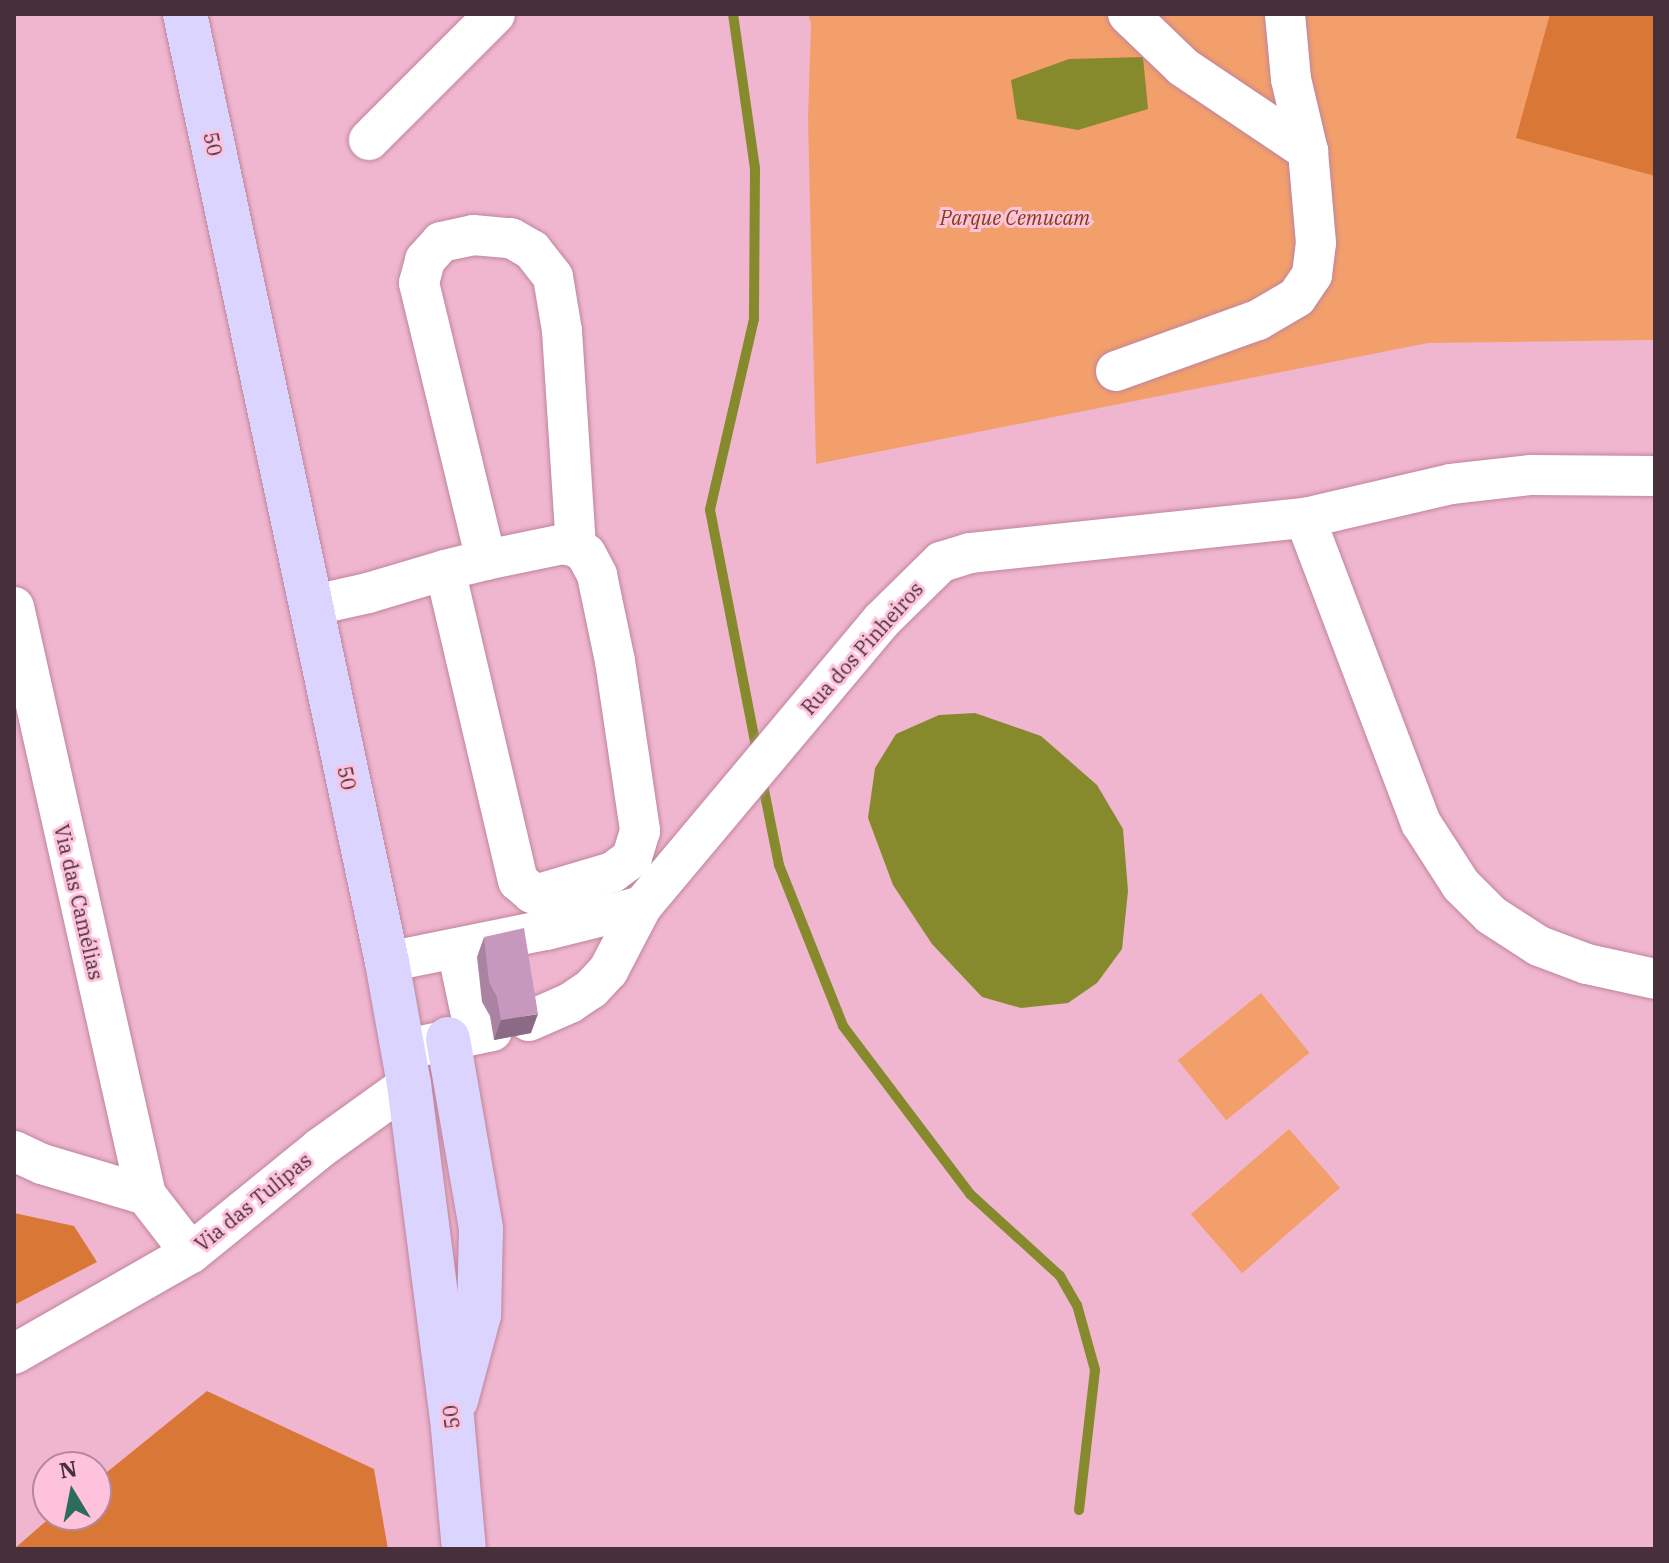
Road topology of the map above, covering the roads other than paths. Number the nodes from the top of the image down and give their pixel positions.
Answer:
1 (185, 14) edge
2 (495, 14) edge
3 (1128, 14) edge
4 (1285, 14) edge
5 (369, 140) dead end
6 (1308, 151) junction
7 (1116, 371) dead end
8 (1655, 476) edge
9 (1305, 518) junction
10 (576, 547) junction
11 (486, 560) junction
12 (445, 570) junction
13 (310, 606) junction
14 (14, 607) edge
15 (642, 906) junction
16 (457, 949) junction
17 (387, 962) junction
18 (1655, 979) edge
19 (486, 1031) junction
20 (406, 1067) junction
21 (14, 1151) edge
22 (146, 1195) junction
23 (191, 1253) junction
24 (14, 1354) edge
25 (452, 1418) junction
26 (464, 1549) edge

1 - 13 main road, 50
2 - 5 street
3 - 6 street
4 - 6 street
6 - 7 street
8 - 9 street, Rua dos Pinheiros
9 - 15 street, Rua dos Pinheiros
9 - 18 street
10 - 11 street
10 - 11 street
10 - 12 street
11 - 12 street
12 - 13 street
13 - 17 main road, 50
14 - 22 street, Via das Camélias
15 - 16 street
15 - 19 street, Rua dos Pinheiros
16 - 17 street
16 - 19 street
17 - 20 main road, 50
19 - 20 street, Rua dos Pinheiros
19 - 25 main road
20 - 23 street, Via das Tulipas
20 - 25 main road, 50
21 - 22 street
22 - 23 street, Via das Tulipas
23 - 24 street
25 - 26 main road, 50

